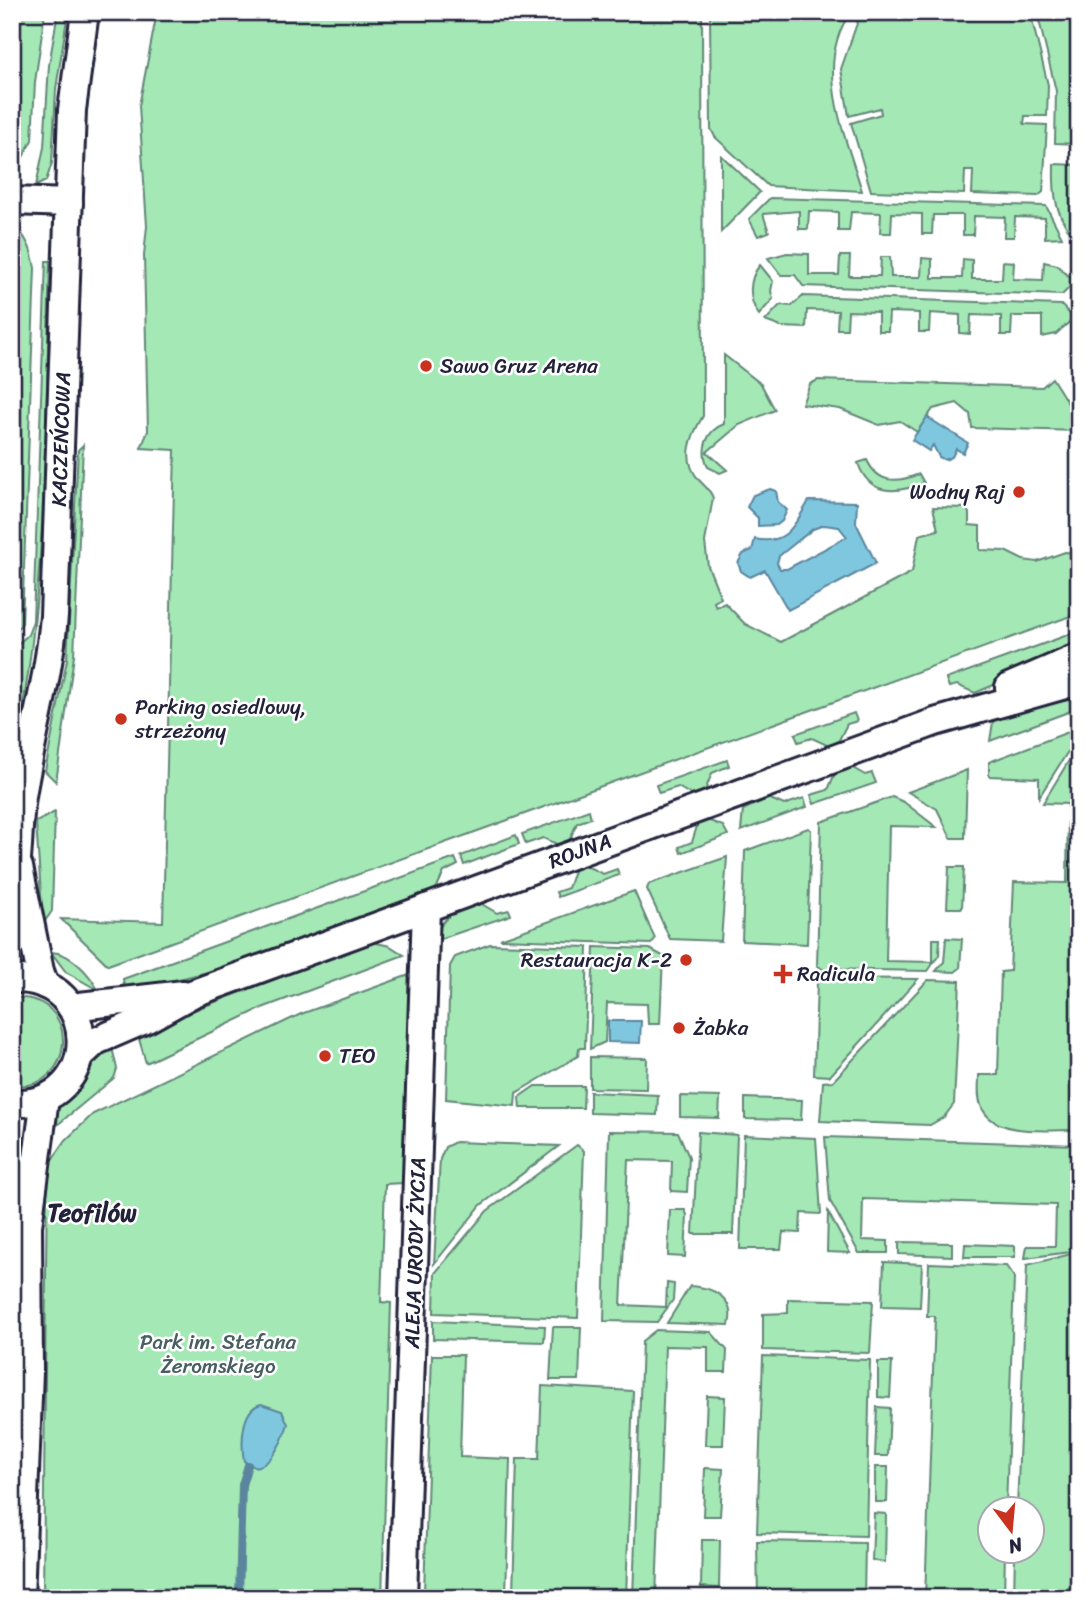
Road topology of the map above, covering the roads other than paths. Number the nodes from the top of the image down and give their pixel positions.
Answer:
1 (85, 12) edge
2 (12, 201) edge
3 (69, 203) junction
4 (1079, 657) edge
5 (1079, 681) edge
6 (967, 711) junction
7 (19, 864) junction
8 (12, 892) edge
9 (426, 908) junction
10 (12, 979) edge
11 (45, 985) junction
12 (194, 993) junction
13 (71, 1007) junction
14 (80, 1056) junction
15 (45, 1098) junction
16 (12, 1104) edge
17 (12, 1161) edge
18 (28, 1226) junction
19 (20, 1598) edge
20 (403, 1598) edge

1 - 3 street, KACZEŃCOWA
2 - 3 street
3 - 7 street, KACZEŃCOWA
4 - 6 street, ROJNA
5 - 6 street, ROJNA
6 - 9 street, ROJNA
7 - 8 street, KACZEŃCOWA
7 - 11 street, KACZEŃCOWA
9 - 12 street, ROJNA
9 - 20 street, ALEJA URODY ŻYCIA
10 - 11 street
11 - 13 street
12 - 13 street, ROJNA
12 - 14 street, ROJNA
13 - 14 street
14 - 15 street
15 - 16 street
15 - 18 street
17 - 18 street
18 - 19 street

